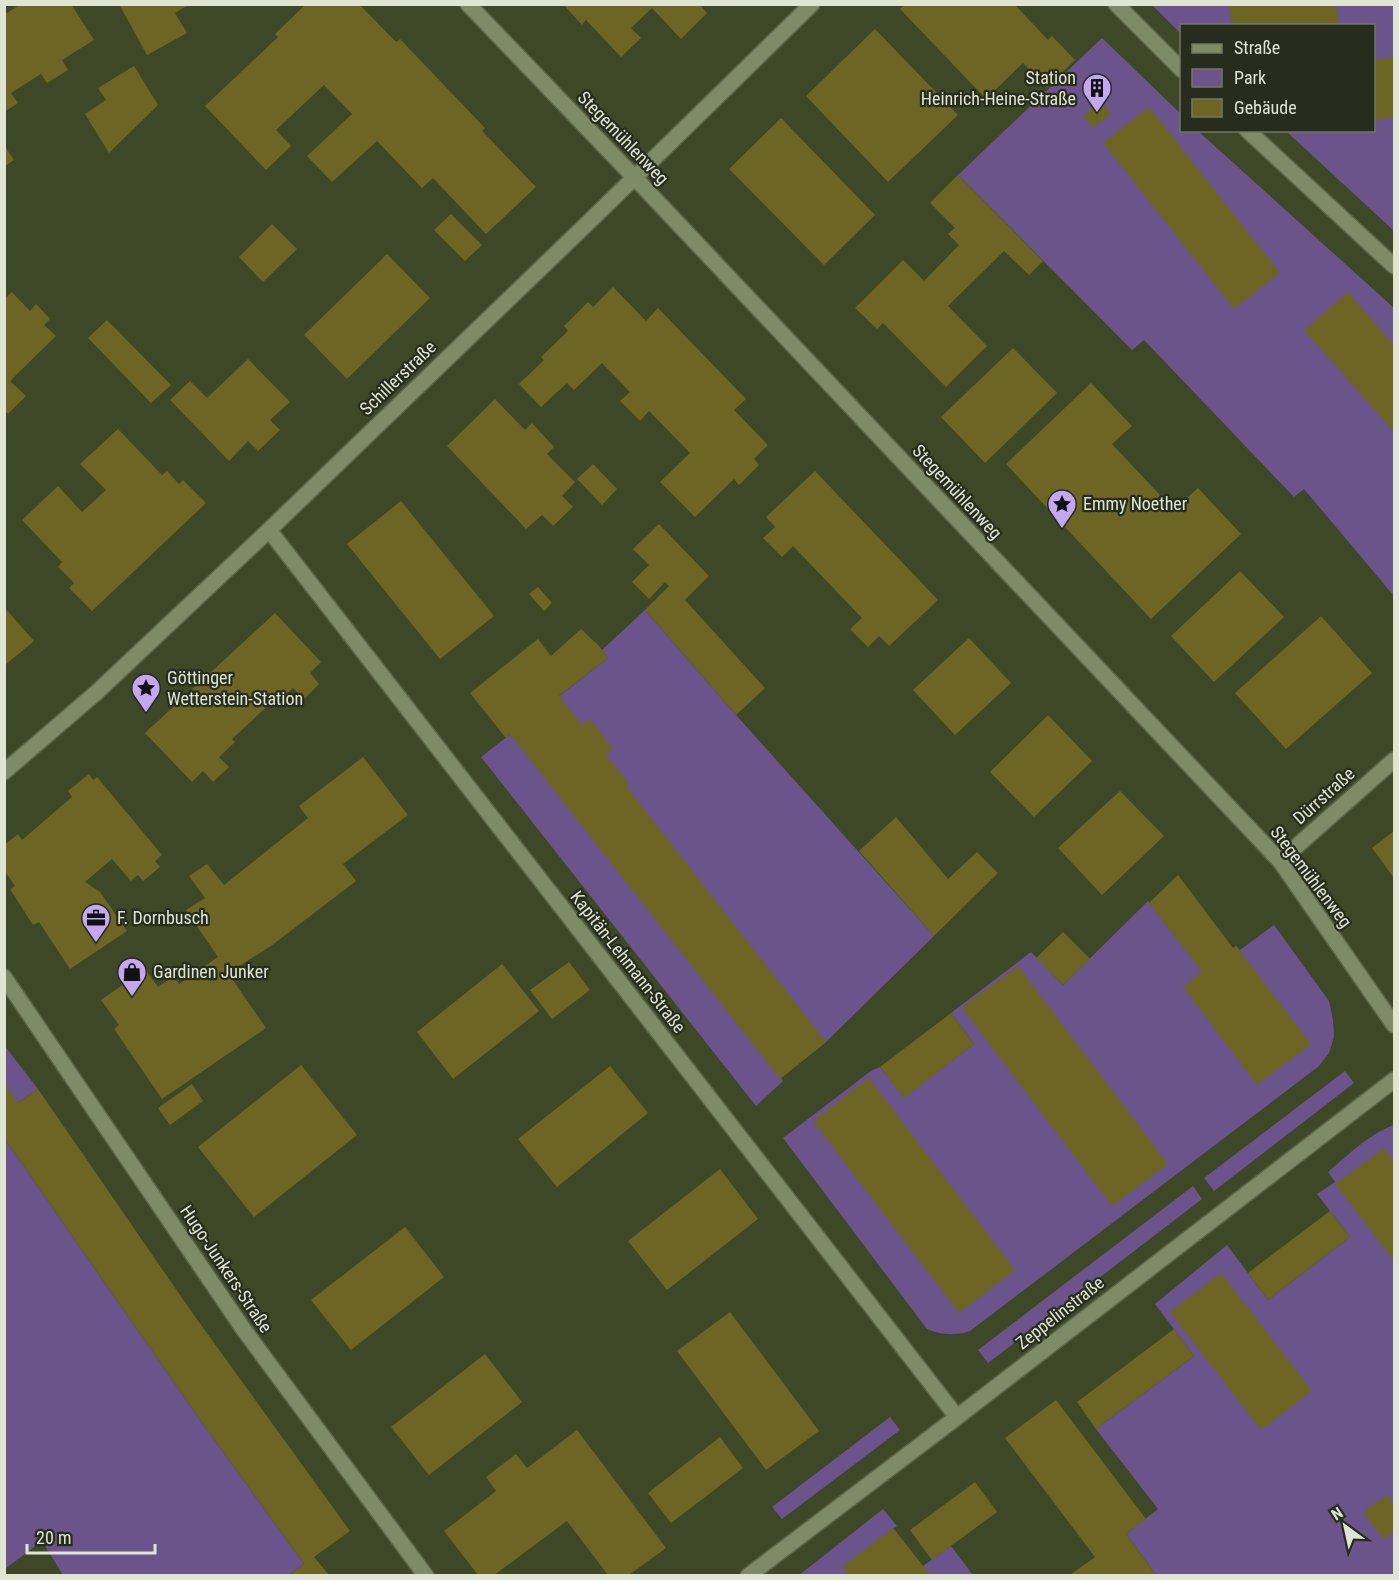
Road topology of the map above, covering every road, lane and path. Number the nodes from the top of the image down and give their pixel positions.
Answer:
1 (468, 4) edge
2 (812, 4) edge
3 (1116, 4) edge
4 (1180, 68) edge
5 (1249, 132) edge
6 (635, 178) junction
7 (1395, 266) edge
8 (269, 530) junction
9 (1395, 760) edge
10 (4, 772) edge
11 (1280, 861) junction
12 (4, 977) edge
13 (1395, 1025) edge
14 (1395, 1080) edge
15 (957, 1417) junction
16 (426, 1575) edge
17 (748, 1575) edge

1 - 6 street, Stegemühlenweg
2 - 6 street, Schillerstraße
3 - 4 street
5 - 7 street
6 - 8 street, Schillerstraße
6 - 11 street, Stegemühlenweg
8 - 10 street, Schillerstraße
8 - 15 street, Kapitän-Lehmann-Straße
9 - 11 street, Dürrstraße
11 - 13 street, Stegemühlenweg
12 - 16 street, Hugo-Junkers-Straße
14 - 15 street, Zeppelinstraße
15 - 17 street, Zeppelinstraße

